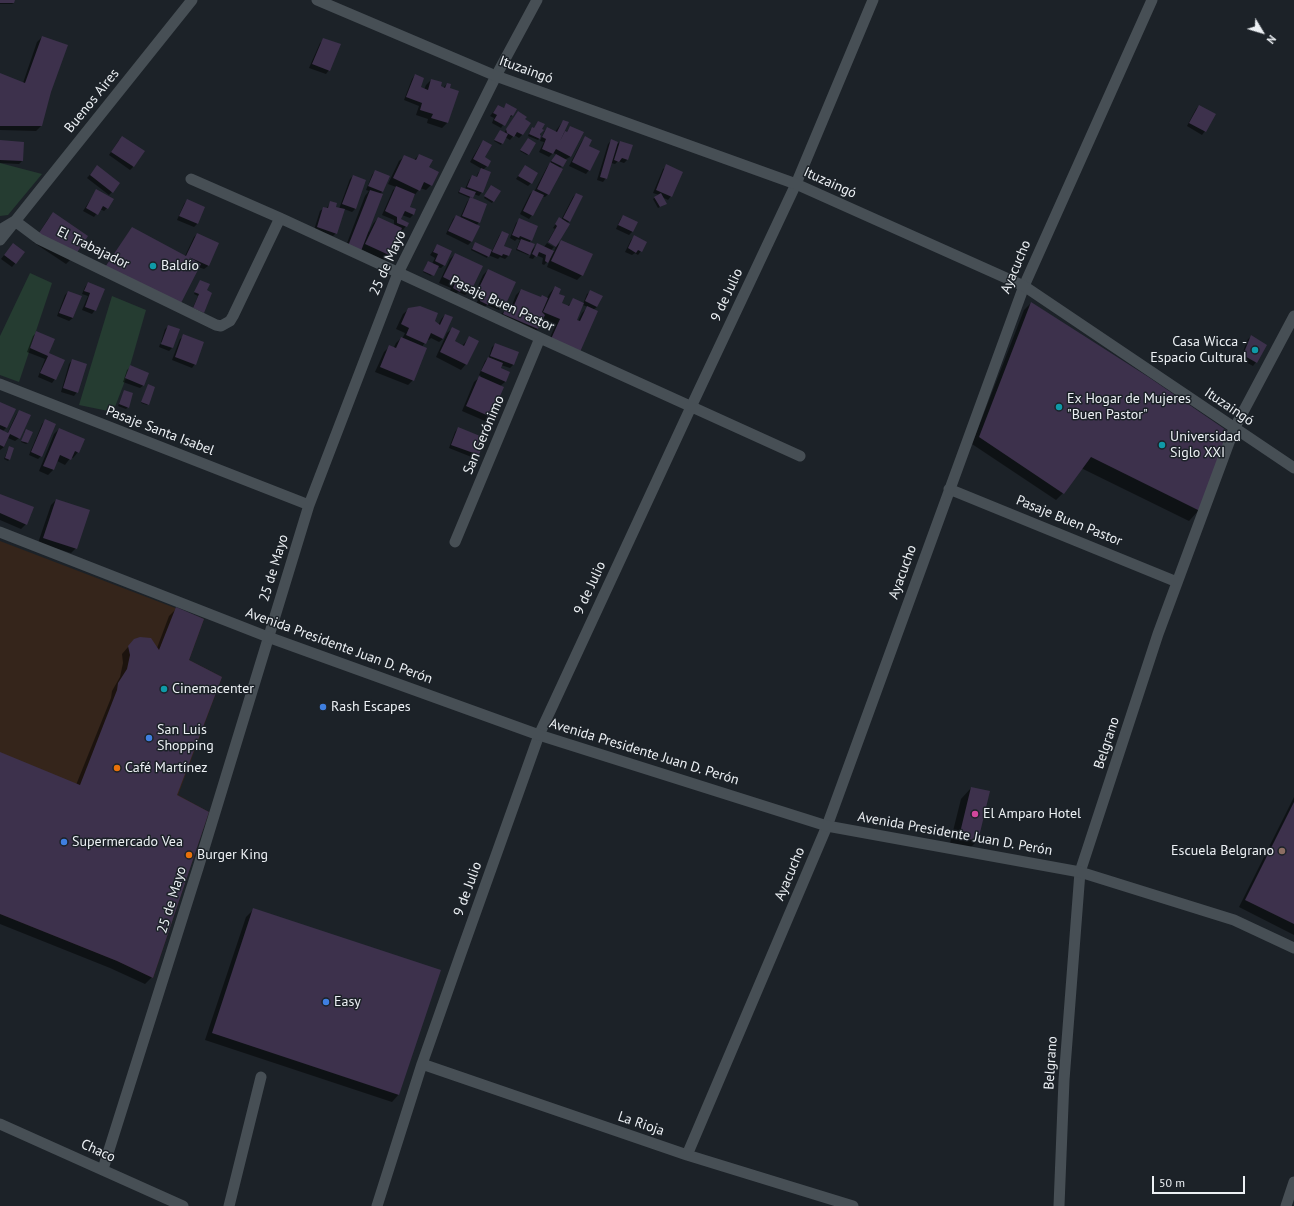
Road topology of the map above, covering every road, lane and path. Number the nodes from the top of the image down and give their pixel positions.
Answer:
1 (192, 0) edge
2 (317, 0) edge
3 (537, 0) edge
4 (873, 0) edge
5 (1152, 0) edge
6 (496, 76) junction
7 (191, 179) dead end
8 (796, 184) junction
9 (280, 218) junction
10 (15, 221) junction
11 (0, 230) edge
12 (0, 240) edge
13 (398, 273) junction
14 (1024, 286) junction
15 (1294, 316) edge
16 (540, 338) junction
17 (0, 384) edge
18 (691, 407) junction
19 (1234, 429) junction
20 (800, 456) dead end
21 (1294, 468) edge
22 (949, 489) junction
23 (309, 505) junction
24 (0, 532) edge
25 (455, 542) dead end
26 (1177, 582) junction
27 (268, 637) junction
28 (539, 735) junction
29 (826, 826) junction
30 (1080, 872) junction
31 (1294, 948) edge
32 (422, 1064) junction
33 (262, 1076) dead end
34 (0, 1124) edge
35 (687, 1155) junction
36 (103, 1169) junction
37 (1294, 1182) edge
38 (183, 1206) edge
39 (229, 1206) edge
40 (377, 1206) edge
41 (853, 1206) edge
42 (1059, 1206) edge
43 (1286, 1206) edge

1 - 10 street, Buenos Aires
2 - 6 street, Ituzaingó
3 - 6 street, 25 de Mayo
4 - 8 street, 9 de Julio
5 - 14 street, Ayacucho
6 - 8 street, Ituzaingó
6 - 13 street, 25 de Mayo
7 - 9 street, Pasaje Buen Pastor
8 - 14 street, Ituzaingó
8 - 18 street, 9 de Julio
9 - 10 street, El Trabajador
9 - 13 street, Pasaje Buen Pastor
10 - 11 street, Buenos Aires
10 - 12 street, Buenos Aires
13 - 16 street, Pasaje Buen Pastor
13 - 23 street, 25 de Mayo
14 - 19 street, Ituzaingó
14 - 22 street, Ayacucho
15 - 19 street, Belgrano
16 - 18 street, Pasaje Buen Pastor
16 - 25 street, San Gerónimo
17 - 23 street, Pasaje Santa Isabel
18 - 20 street, Pasaje Buen Pastor
18 - 28 street, 9 de Julio
19 - 21 street, Ituzaingó
19 - 26 street, Belgrano
22 - 26 street, Pasaje Buen Pastor
22 - 29 street, Ayacucho
23 - 27 street, 25 de Mayo
24 - 27 street, Avenida Presidente Juan D. Perón
26 - 30 street, Belgrano
27 - 28 street, Avenida Presidente Juan D. Perón
27 - 36 street, 25 de Mayo
28 - 29 street, Avenida Presidente Juan D. Perón
28 - 32 street, 9 de Julio
29 - 30 street, Avenida Presidente Juan D. Perón
29 - 35 street, Ayacucho
30 - 31 street, Avenida Presidente Juan D. Perón
30 - 42 street, Belgrano
32 - 35 street, La Rioja
32 - 40 street, 9 de Julio
33 - 39 street
34 - 36 street, Chaco
35 - 41 street, La Rioja
36 - 38 street, Chaco
37 - 43 street

